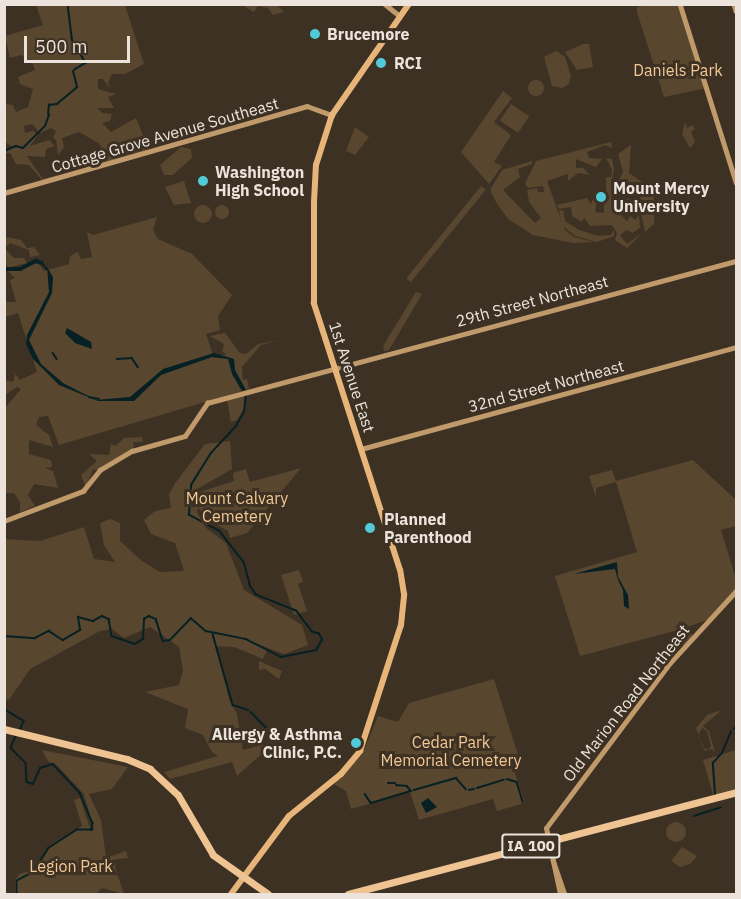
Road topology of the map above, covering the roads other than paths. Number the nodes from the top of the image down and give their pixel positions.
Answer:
1 (385, 4) edge
2 (409, 4) edge
3 (681, 4) edge
4 (734, 4) edge
5 (391, 9) junction
6 (736, 11) edge
7 (400, 16) junction
8 (394, 25) junction
9 (332, 115) junction
10 (736, 182) edge
11 (4, 193) edge
12 (736, 261) edge
13 (736, 347) edge
14 (334, 367) junction
15 (361, 449) junction
16 (4, 521) edge
17 (736, 591) edge
18 (4, 731) edge
19 (736, 793) edge
20 (547, 843) junction
21 (240, 880) junction
22 (229, 894) edge
23 (258, 894) edge
24 (268, 894) edge
25 (348, 894) edge
26 (367, 894) edge
27 (560, 894) edge
28 (565, 894) edge

1 - 5 main road
2 - 7 main road, 1st Avenue East
3 - 10 main road
4 - 6 main road
5 - 7 main road
5 - 8 main road
7 - 8 main road, 1st Avenue East
8 - 9 main road, 1st Avenue East
9 - 11 main road, Cottage Grove Avenue Southeast
9 - 14 main road, 1st Avenue East
12 - 14 main road, 29th Street Northeast
13 - 15 main road, 32nd Street Northeast
14 - 15 main road, 1st Avenue East
14 - 16 main road, 29th Street Northeast
15 - 21 main road, 1st Avenue East
17 - 20 main road, Old Marion Road Northeast
18 - 21 highway
19 - 20 highway, IA 100
20 - 25 highway, IA 100
20 - 26 highway, IA 100
20 - 27 main road
20 - 28 main road
21 - 22 main road, 1st Avenue East
21 - 23 highway
21 - 24 highway

